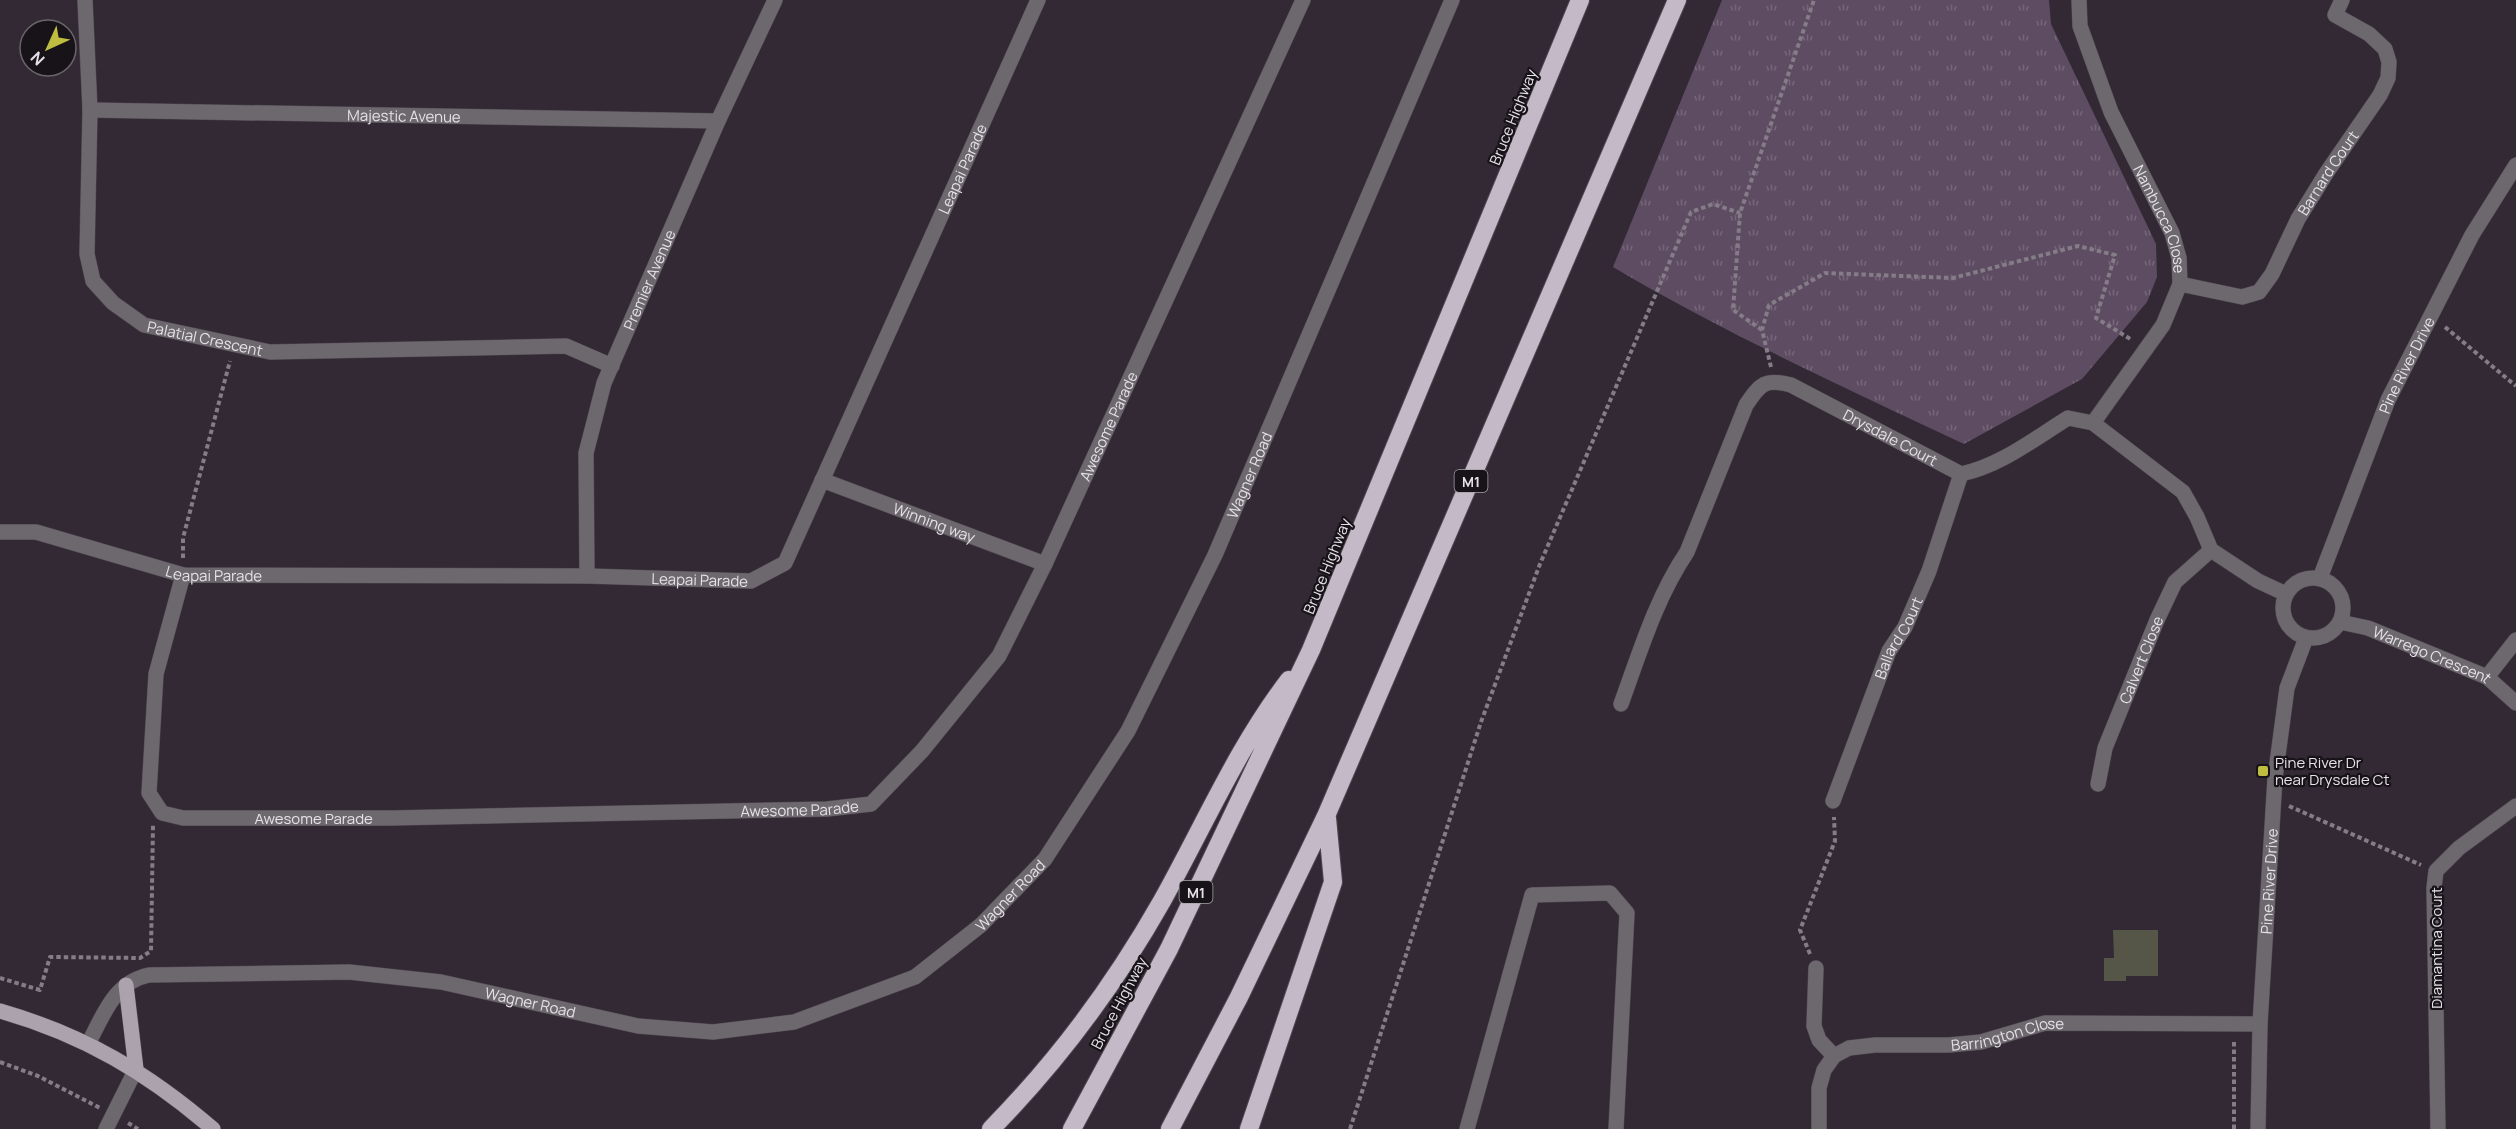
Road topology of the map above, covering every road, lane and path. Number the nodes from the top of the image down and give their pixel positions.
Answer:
1 (85, 0) edge
2 (776, 0) edge
3 (1038, 0) edge
4 (1303, 0) edge
5 (1452, 0) edge
6 (1580, 0) edge
7 (1677, 0) edge
8 (1814, 0) edge
9 (2079, 0) edge
10 (2342, 0) edge
11 (90, 110) junction
12 (718, 121) junction
13 (2516, 165) edge
14 (1740, 213) junction
15 (2180, 284) junction
16 (2430, 314) junction
17 (1762, 330) junction
18 (2146, 349) junction
19 (241, 360) dead end
20 (612, 366) junction
21 (1774, 380) junction
22 (2516, 386) edge
23 (2093, 423) junction
24 (1961, 474) junction
25 (822, 480) junction
26 (0, 532) edge
27 (2211, 550) junction
28 (1045, 564) junction
29 (183, 575) junction
30 (587, 576) junction
31 (2320, 578) junction
32 (2286, 594) junction
33 (2340, 622) junction
34 (2306, 638) junction
35 (2516, 640) edge
36 (1311, 650) junction
37 (2487, 677) junction
38 (2516, 703) edge
39 (1621, 704) dead end
40 (2098, 784) dead end
41 (2274, 799) junction
42 (1833, 801) joint
43 (2516, 806) edge
44 (1326, 816) junction
45 (153, 818) dead end
46 (2436, 871) junction
47 (1816, 969) joint
48 (0, 978) edge
49 (126, 985) junction
50 (0, 1011) edge
51 (2234, 1024) junction
52 (2259, 1024) junction
53 (88, 1044) junction
54 (1834, 1056) junction
55 (0, 1062) edge
56 (136, 1069) junction
57 (113, 1114) junction
58 (106, 1129) edge
59 (138, 1129) edge
60 (213, 1129) edge
61 (991, 1129) edge
62 (1072, 1129) edge
63 (1170, 1129) edge
64 (1249, 1129) edge
65 (1350, 1129) edge
66 (1467, 1129) edge
67 (1616, 1129) edge
68 (1819, 1129) edge
69 (2234, 1129) edge
70 (2258, 1129) edge
71 (2438, 1129) edge

1 - 11 street, Palatial Crescent
2 - 12 street, Premier Avenue
3 - 25 street, Leapai Parade
4 - 28 street, Awesome Parade
5 - 49 street, Wagner Road
6 - 36 highway, Bruce Highway / M1
7 - 44 highway, M1
8 - 14 path
9 - 15 street, Nambucca Close
10 - 15 street, Barnard Court
11 - 12 street, Majestic Avenue
11 - 20 street, Palatial Crescent
12 - 20 street, Premier Avenue
13 - 16 street, Pine River Drive
14 - 17 path
14 - 65 path
15 - 18 street, Nambucca Close
16 - 22 path
16 - 31 street, Pine River Drive
17 - 18 path
17 - 21 path
18 - 23 street, Nambucca Close
19 - 29 path
20 - 30 street, Premier Avenue
21 - 24 street, Drysdale Court
21 - 39 street
23 - 24 street
23 - 27 street
24 - 42 street, Ballard Court
25 - 28 street, Winning way
25 - 30 street, Leapai Parade
26 - 29 street, Leapai Parade
27 - 32 street
27 - 40 street, Calvert Close
28 - 29 street, Awesome Parade
29 - 30 street, Leapai Parade
31 - 32 street
31 - 33 street
32 - 34 street
33 - 34 street
33 - 37 street, Warrego Crescent
34 - 41 street, Pine River Drive
35 - 37 street
36 - 61 highway
36 - 62 highway, Bruce Highway / M1
37 - 38 street, Warrego Crescent
41 - 46 path
41 - 52 street, Pine River Drive
42 - 47 path
43 - 46 street, Diamantina Court
44 - 63 highway, M1
44 - 64 highway
45 - 48 path
46 - 71 street, Diamantina Court
47 - 54 street
49 - 53 street
49 - 56 main road
50 - 53 main road
51 - 52 street, Barrington Close
51 - 54 street, Barrington Close
51 - 69 path
52 - 70 street, Pine River Drive
53 - 56 main road
54 - 68 street
55 - 57 path
56 - 57 street
56 - 60 main road
57 - 58 street
57 - 59 path
66 - 67 street

